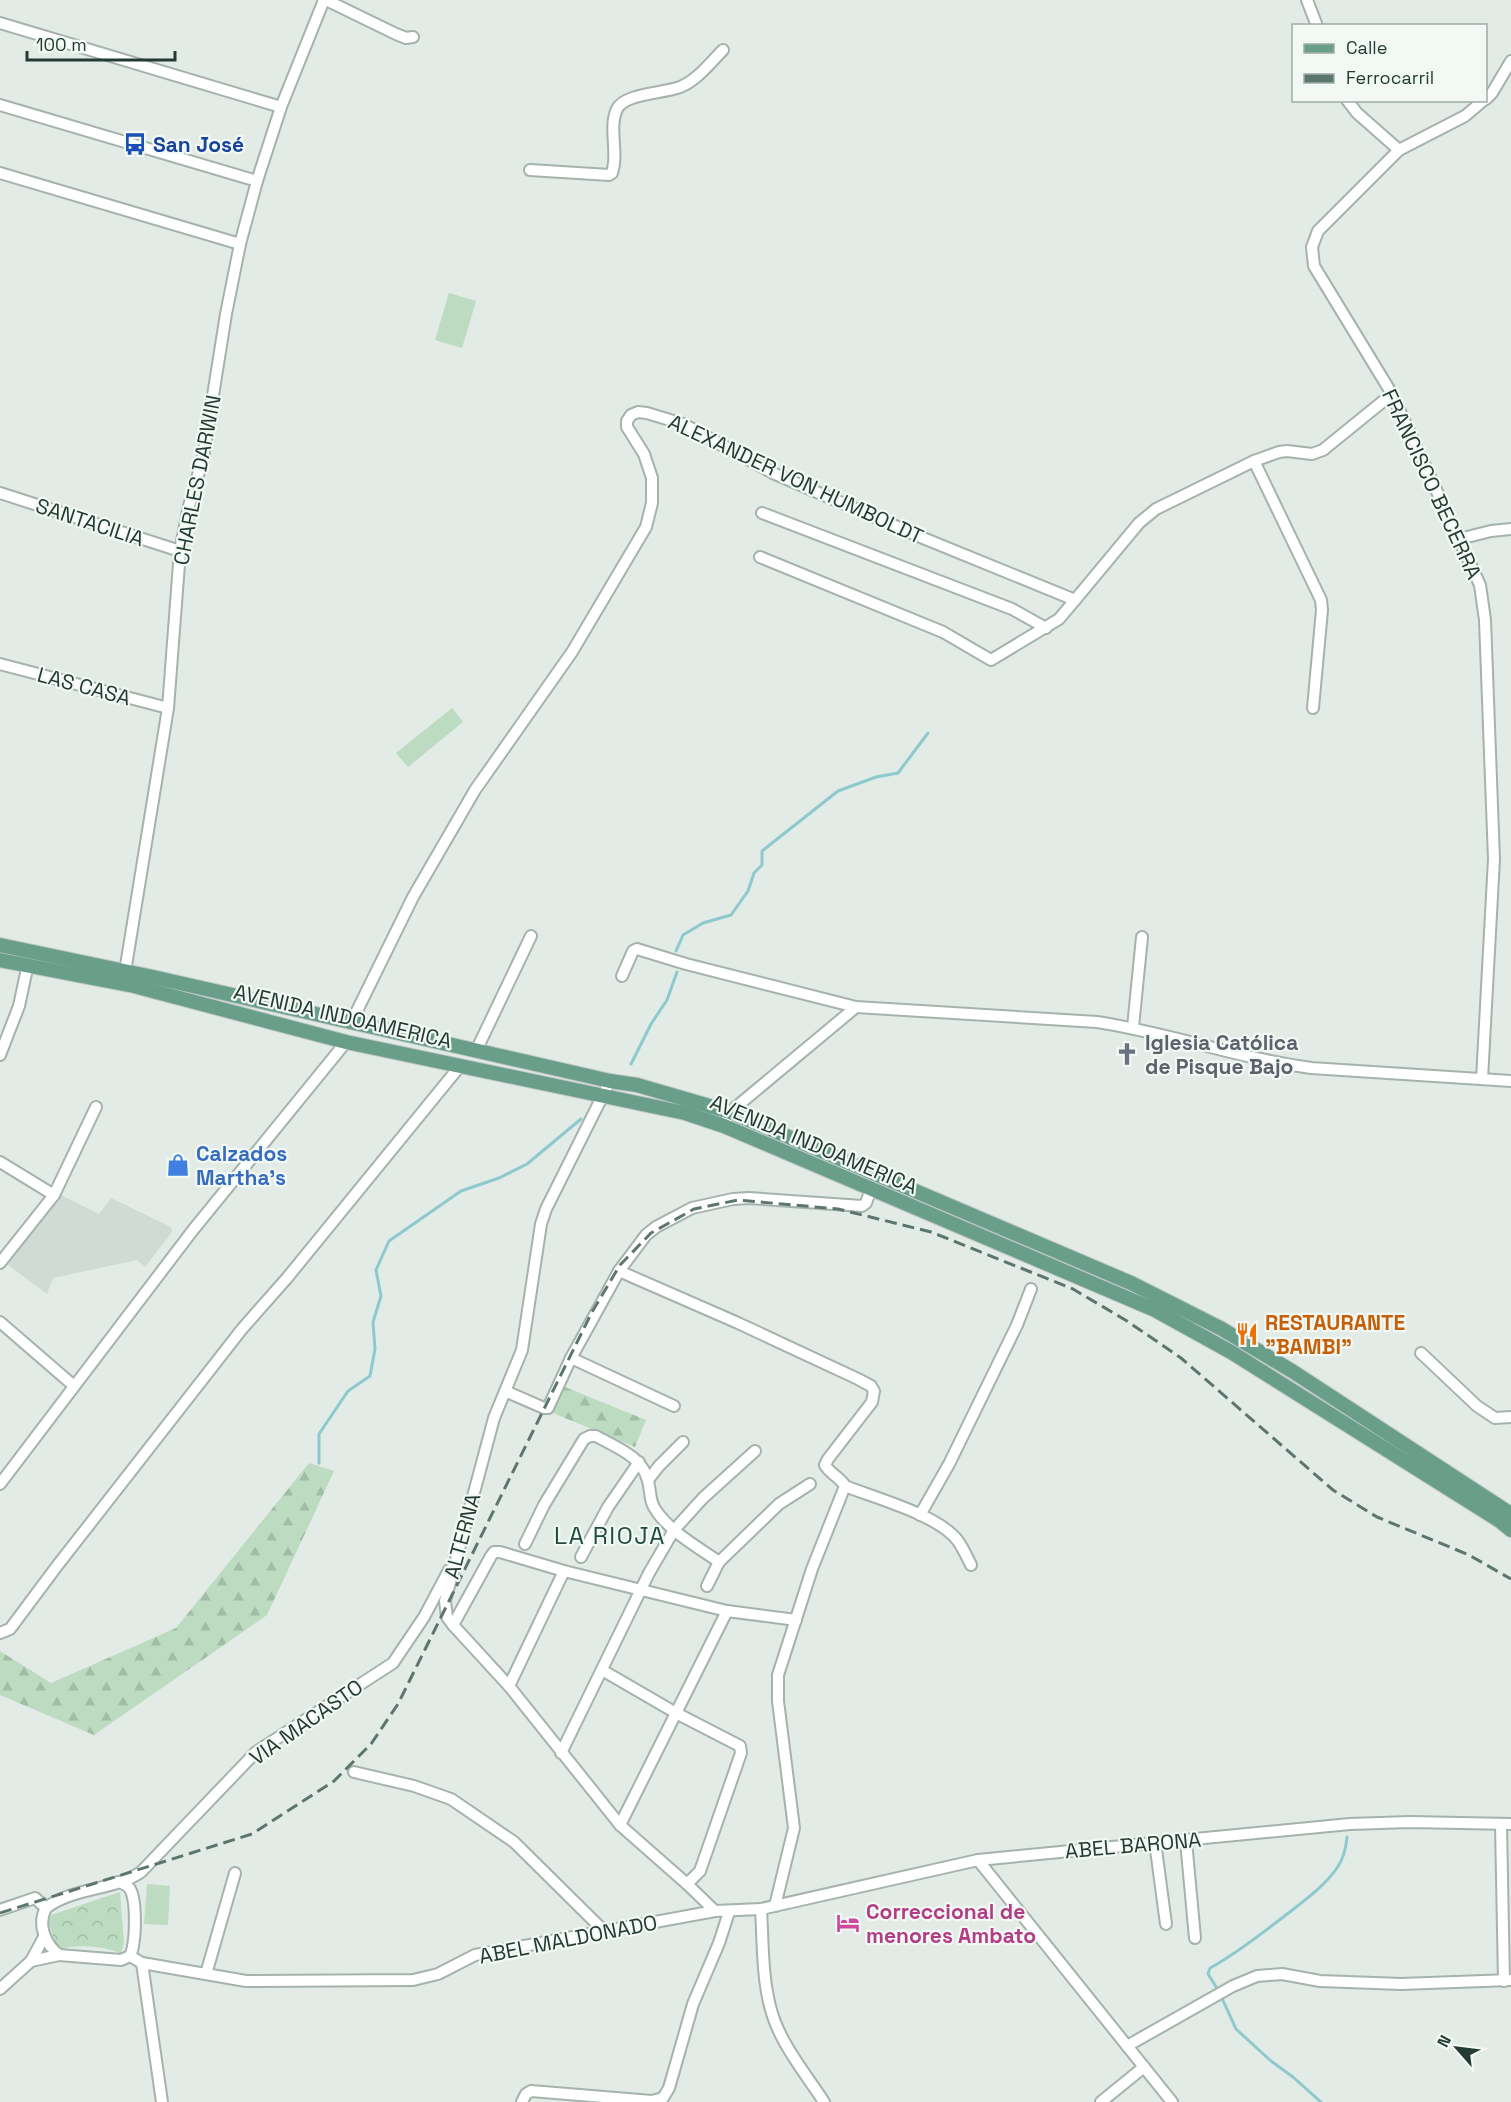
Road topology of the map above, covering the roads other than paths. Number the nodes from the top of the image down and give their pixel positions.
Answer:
1 (325, 0) edge
2 (1307, 0) edge
3 (0, 23) edge
4 (1316, 24) edge
5 (413, 37) dead end
6 (723, 50) dead end
7 (1511, 61) edge
8 (1487, 98) edge
9 (1349, 102) edge
10 (1482, 102) edge
11 (0, 105) edge
12 (281, 106) junction
13 (1398, 150) junction
14 (530, 170) dead end
15 (0, 173) edge
16 (257, 181) junction
17 (240, 244) junction
18 (1392, 394) junction
19 (1254, 461) junction
20 (0, 493) edge
21 (762, 513) dead end
22 (1511, 529) edge
23 (1459, 538) junction
24 (180, 551) junction
25 (760, 557) dead end
26 (1075, 600) junction
27 (1047, 628) junction
28 (0, 664) edge
29 (168, 708) junction
30 (1313, 708) dead end
31 (531, 936) dead end
32 (1142, 937) dead end
33 (0, 945) edge
34 (0, 960) edge
35 (28, 964) junction
36 (622, 976) dead end
37 (129, 979) junction
38 (856, 1007) junction
39 (351, 1023) junction
40 (1133, 1027) junction
41 (346, 1042) junction
42 (476, 1051) junction
43 (0, 1055) edge
44 (460, 1066) junction
45 (1482, 1079) junction
46 (609, 1081) junction
47 (1511, 1081) edge
48 (603, 1096) junction
49 (96, 1107) dead end
50 (730, 1112) junction
51 (724, 1126) junction
52 (807, 1143) junction
53 (799, 1157) junction
54 (0, 1162) edge
55 (871, 1190) junction
56 (54, 1195) junction
57 (0, 1263) edge
58 (619, 1271) junction
59 (1031, 1289) dead end
60 (0, 1322) edge
61 (1421, 1353) dead end
62 (572, 1358) junction
63 (74, 1386) junction
64 (505, 1391) junction
65 (674, 1406) dead end
66 (1511, 1417) edge
67 (683, 1442) dead end
68 (755, 1451) dead end
69 (639, 1462) junction
70 (648, 1480) junction
71 (0, 1484) edge
72 (810, 1484) dead end
73 (845, 1486) junction
74 (1511, 1514) edge
75 (920, 1515) junction
76 (674, 1530) junction
77 (1511, 1530) edge
78 (525, 1544) dead end
79 (458, 1554) junction
80 (581, 1557) dead end
81 (719, 1562) junction
82 (971, 1565) dead end
83 (564, 1571) junction
84 (707, 1586) dead end
85 (641, 1590) junction
86 (727, 1611) junction
87 (796, 1620) junction
88 (453, 1624) junction
89 (0, 1633) edge
90 (602, 1670) junction
91 (509, 1686) junction
92 (676, 1713) junction
93 (561, 1753) junction
94 (354, 1772) dead end
95 (1506, 1824) edge
96 (620, 1826) junction
97 (1186, 1841) junction
98 (1155, 1842) junction
99 (978, 1860) junction
100 (235, 1873) dead end
101 (133, 1877) junction
102 (118, 1882) junction
103 (687, 1884) junction
104 (133, 1898) junction
105 (776, 1906) junction
106 (46, 1908) junction
107 (761, 1909) junction
108 (0, 1910) edge
109 (715, 1911) junction
110 (729, 1912) junction
111 (1166, 1924) dead end
112 (604, 1931) junction
113 (44, 1937) junction
114 (1195, 1938) dead end
115 (59, 1955) junction
116 (130, 1956) junction
117 (31, 1961) junction
118 (142, 1963) junction
119 (206, 1974) junction
120 (1508, 1980) edge
121 (0, 1989) edge
122 (1127, 2046) junction
123 (1144, 2067) junction
124 (615, 2100) edge
125 (162, 2102) edge
126 (522, 2102) edge
127 (824, 2102) edge
128 (1101, 2102) edge
129 (1172, 2102) edge

1 - 5 street
1 - 12 street, CHARLES DARWIN
2 - 4 street
3 - 12 street
6 - 14 street
7 - 8 street, FRANCISCO BECERRA
9 - 13 street
10 - 13 street, FRANCISCO BECERRA
11 - 16 street
12 - 16 street, CHARLES DARWIN
13 - 18 street, FRANCISCO BECERRA
15 - 17 street
16 - 17 street, CHARLES DARWIN
17 - 24 street, CHARLES DARWIN
18 - 19 street
18 - 23 street, FRANCISCO BECERRA
19 - 26 street
19 - 30 street
20 - 24 street, SANTACILIA
21 - 27 street
22 - 23 street
23 - 45 street, FRANCISCO BECERRA
24 - 29 street, CHARLES DARWIN
25 - 27 street
26 - 27 street
26 - 39 street, ALEXANDER VON HUMBOLDT
28 - 29 street, LAS CASA
29 - 37 street, CHARLES DARWIN
31 - 42 street
32 - 40 street
33 - 37 main road, AVENIDA INDOAMERICA
34 - 35 main road, AVENIDA INDOAMERICA
35 - 37 main road, AVENIDA INDOAMERICA
35 - 43 street
36 - 38 street
37 - 39 main road, AVENIDA INDOAMERICA
37 - 41 main road, AVENIDA INDOAMERICA
38 - 40 street
38 - 50 street
39 - 42 main road, AVENIDA INDOAMERICA
40 - 45 street
41 - 44 main road, AVENIDA INDOAMERICA
41 - 63 street
42 - 46 main road, AVENIDA INDOAMERICA
44 - 48 main road, AVENIDA INDOAMERICA
44 - 89 street
45 - 47 street
46 - 48 street, ALTERNA
46 - 50 main road, AVENIDA INDOAMERICA
48 - 51 main road, AVENIDA INDOAMERICA
48 - 64 street, ALTERNA
49 - 56 street
50 - 51 street
50 - 52 main road, AVENIDA INDOAMERICA
51 - 53 main road, AVENIDA INDOAMERICA
52 - 53 main road
52 - 74 main road, AVENIDA INDOAMERICA
53 - 55 main road, AVENIDA INDOAMERICA
54 - 56 street
55 - 58 street
55 - 77 main road, AVENIDA INDOAMERICA
56 - 57 street
58 - 62 street
58 - 73 street
59 - 75 street
60 - 63 street
61 - 66 street
62 - 64 street
62 - 65 street
63 - 71 street
64 - 79 street, ALTERNA
67 - 70 street
68 - 76 street
69 - 70 street
69 - 78 street
69 - 80 street
70 - 76 street
72 - 81 street
73 - 75 street
73 - 87 street
75 - 82 street
76 - 81 street
76 - 85 street
79 - 88 street, ALTERNA
79 - 101 street, VIA MACASTO
81 - 84 street
83 - 85 street
83 - 88 street
83 - 91 street
85 - 86 street
85 - 90 street
86 - 87 street
86 - 92 street
87 - 105 street
88 - 91 street, ALTERNA
90 - 92 street
90 - 93 street
91 - 93 street, ALTERNA
92 - 96 street
92 - 103 street
93 - 96 street, ALTERNA
94 - 112 street
95 - 97 street, ABEL BARONA
95 - 120 street
96 - 103 street, ALTERNA
97 - 98 street, ABEL BARONA
97 - 114 street
98 - 99 street, ABEL BARONA
98 - 111 street
99 - 105 street, ABEL BARONA
99 - 122 street
100 - 119 street
101 - 102 street, VIA MACASTO
101 - 104 street
102 - 104 street
102 - 106 street
103 - 109 street, ALTERNA
104 - 116 street
105 - 107 street, ABEL BARONA
106 - 108 street
106 - 113 street
107 - 110 street, ABEL MALDONADO
107 - 127 street
109 - 110 street, ABEL MALDONADO
109 - 112 street, ABEL MALDONADO
110 - 124 street
112 - 119 street, ABEL MALDONADO
113 - 115 street
113 - 117 street
115 - 116 street
115 - 117 street
116 - 118 street, ABEL MALDONADO
117 - 121 street
118 - 119 street, ABEL MALDONADO
118 - 125 street
120 - 122 street
122 - 123 street
123 - 128 street
123 - 129 street
124 - 126 street

